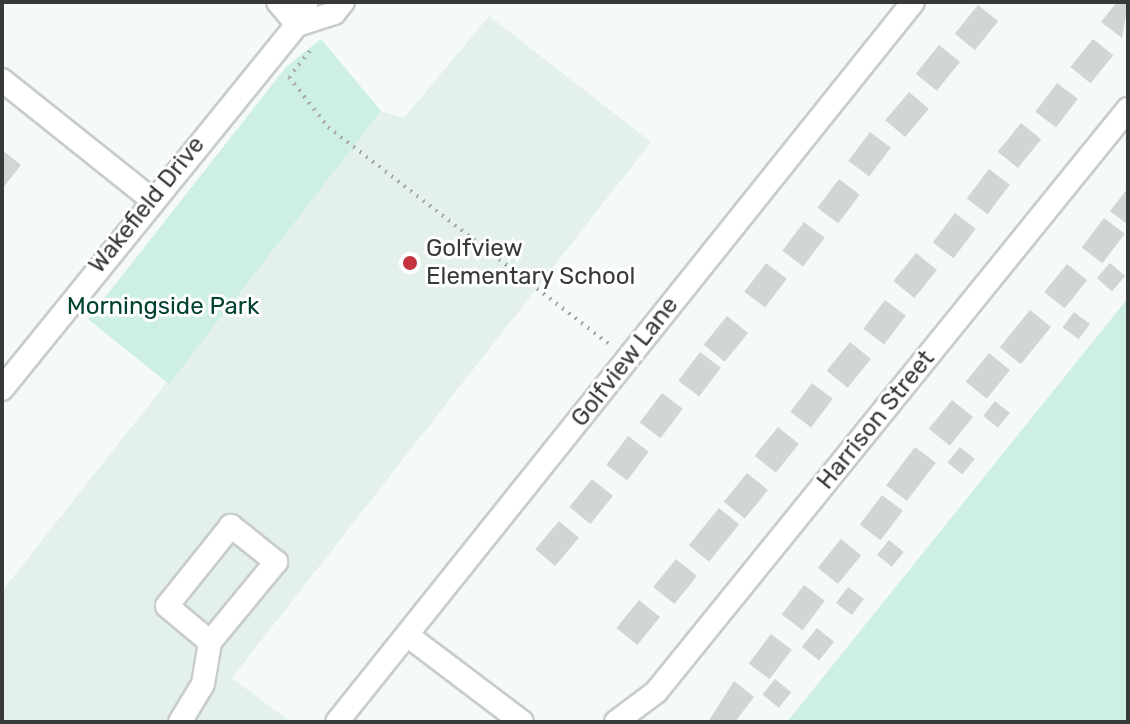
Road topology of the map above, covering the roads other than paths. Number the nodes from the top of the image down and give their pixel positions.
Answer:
1 (278, 2) edge
2 (307, 2) edge
3 (343, 2) edge
4 (913, 2) edge
5 (297, 25) junction
6 (2, 80) edge
7 (1128, 109) edge
8 (150, 198) junction
9 (2, 389) edge
10 (407, 635) junction
11 (210, 642) junction
12 (180, 722) edge
13 (337, 722) edge
14 (522, 722) edge
15 (616, 722) edge

1 - 5 street
2 - 5 street, Wakefield Drive
3 - 5 street
4 - 10 street, Golfview Lane
5 - 8 street, Wakefield Drive
6 - 8 street
7 - 15 street, Harrison Street
8 - 9 street, Wakefield Drive
10 - 13 street, Golfview Lane
10 - 14 street
11 - 11 street
11 - 12 street

